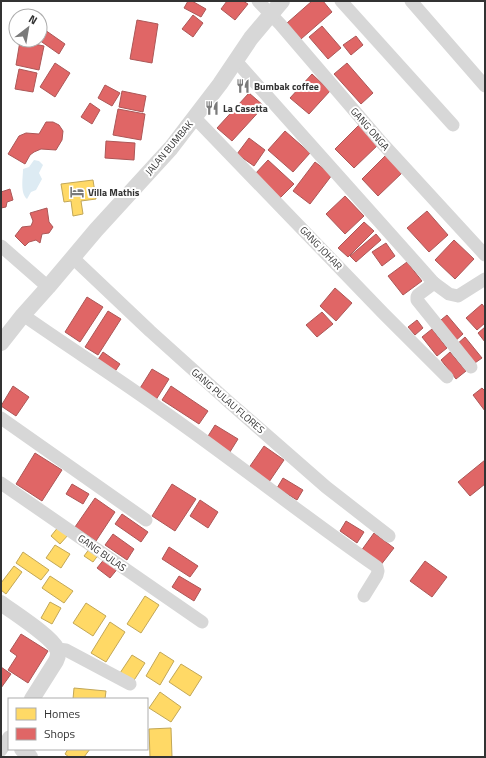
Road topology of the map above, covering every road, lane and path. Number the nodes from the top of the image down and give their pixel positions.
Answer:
1 (258, 1) edge
2 (282, 1) edge
3 (341, 1) edge
4 (412, 1) edge
5 (270, 13) junction
6 (236, 61) junction
7 (485, 86) edge
8 (195, 118) junction
9 (453, 125) dead end
10 (1, 246) edge
11 (485, 255) edge
12 (73, 258) junction
13 (485, 279) edge
14 (434, 283) junction
15 (48, 287) junction
16 (23, 315) junction
17 (1, 343) edge
18 (471, 367) dead end
19 (447, 377) dead end
20 (1, 418) edge
21 (1, 483) edge
22 (146, 520) dead end
23 (389, 536) dead end
24 (364, 596) dead end
25 (1, 603) edge
26 (202, 622) dead end
27 (58, 649) junction
28 (130, 684) dead end
29 (33, 698) edge
30 (8, 739) edge
31 (1, 750) edge

1 - 5 street, GANG ONGA
2 - 5 street, JALAN BUMBAK
3 - 9 street
4 - 7 street
5 - 6 street, JALAN BUMBAK
5 - 11 street, GANG ONGA
6 - 8 street, JALAN BUMBAK
6 - 14 street
8 - 12 street, JALAN BUMBAK
8 - 19 street, GANG JOHAR
10 - 15 street
12 - 15 street, JALAN BUMBAK
12 - 23 street, GANG PULAU FLORES
13 - 14 street
14 - 18 street
15 - 16 street, JALAN BUMBAK
16 - 17 street, JALAN BUMBAK
16 - 24 street
20 - 22 street
21 - 26 street, GANG BULAS
25 - 27 street
27 - 28 street
27 - 29 street
30 - 31 street

